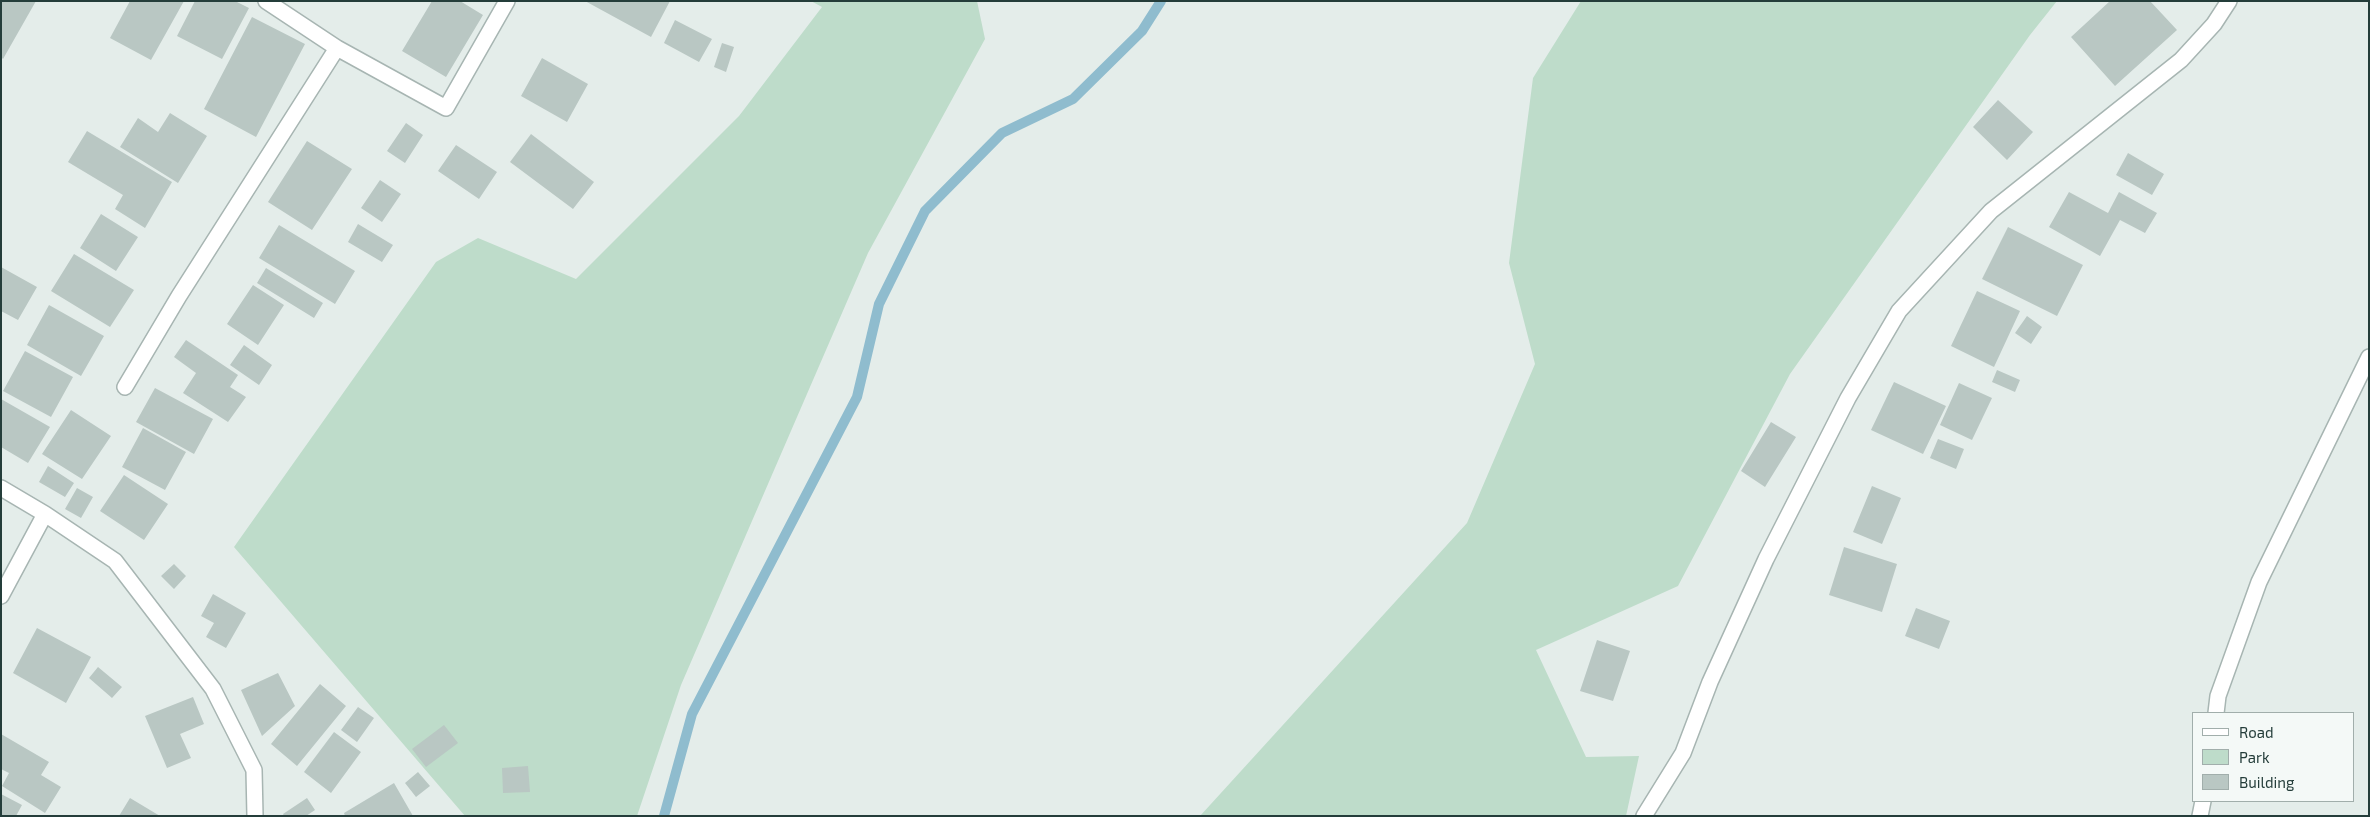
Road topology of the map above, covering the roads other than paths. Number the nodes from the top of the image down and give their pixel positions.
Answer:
1 (266, 1) edge
2 (507, 1) edge
3 (2229, 1) edge
4 (337, 48) junction
5 (2369, 357) edge
6 (125, 387) dead end
7 (1, 488) edge
8 (45, 514) junction
9 (1, 596) edge
10 (2216, 712) edge
11 (2203, 802) edge
12 (255, 816) edge
13 (1644, 816) edge
14 (2200, 816) edge

1 - 4 street
2 - 4 street
3 - 13 street
4 - 6 street
5 - 10 street
7 - 8 street
8 - 9 street
8 - 12 street
11 - 14 street

